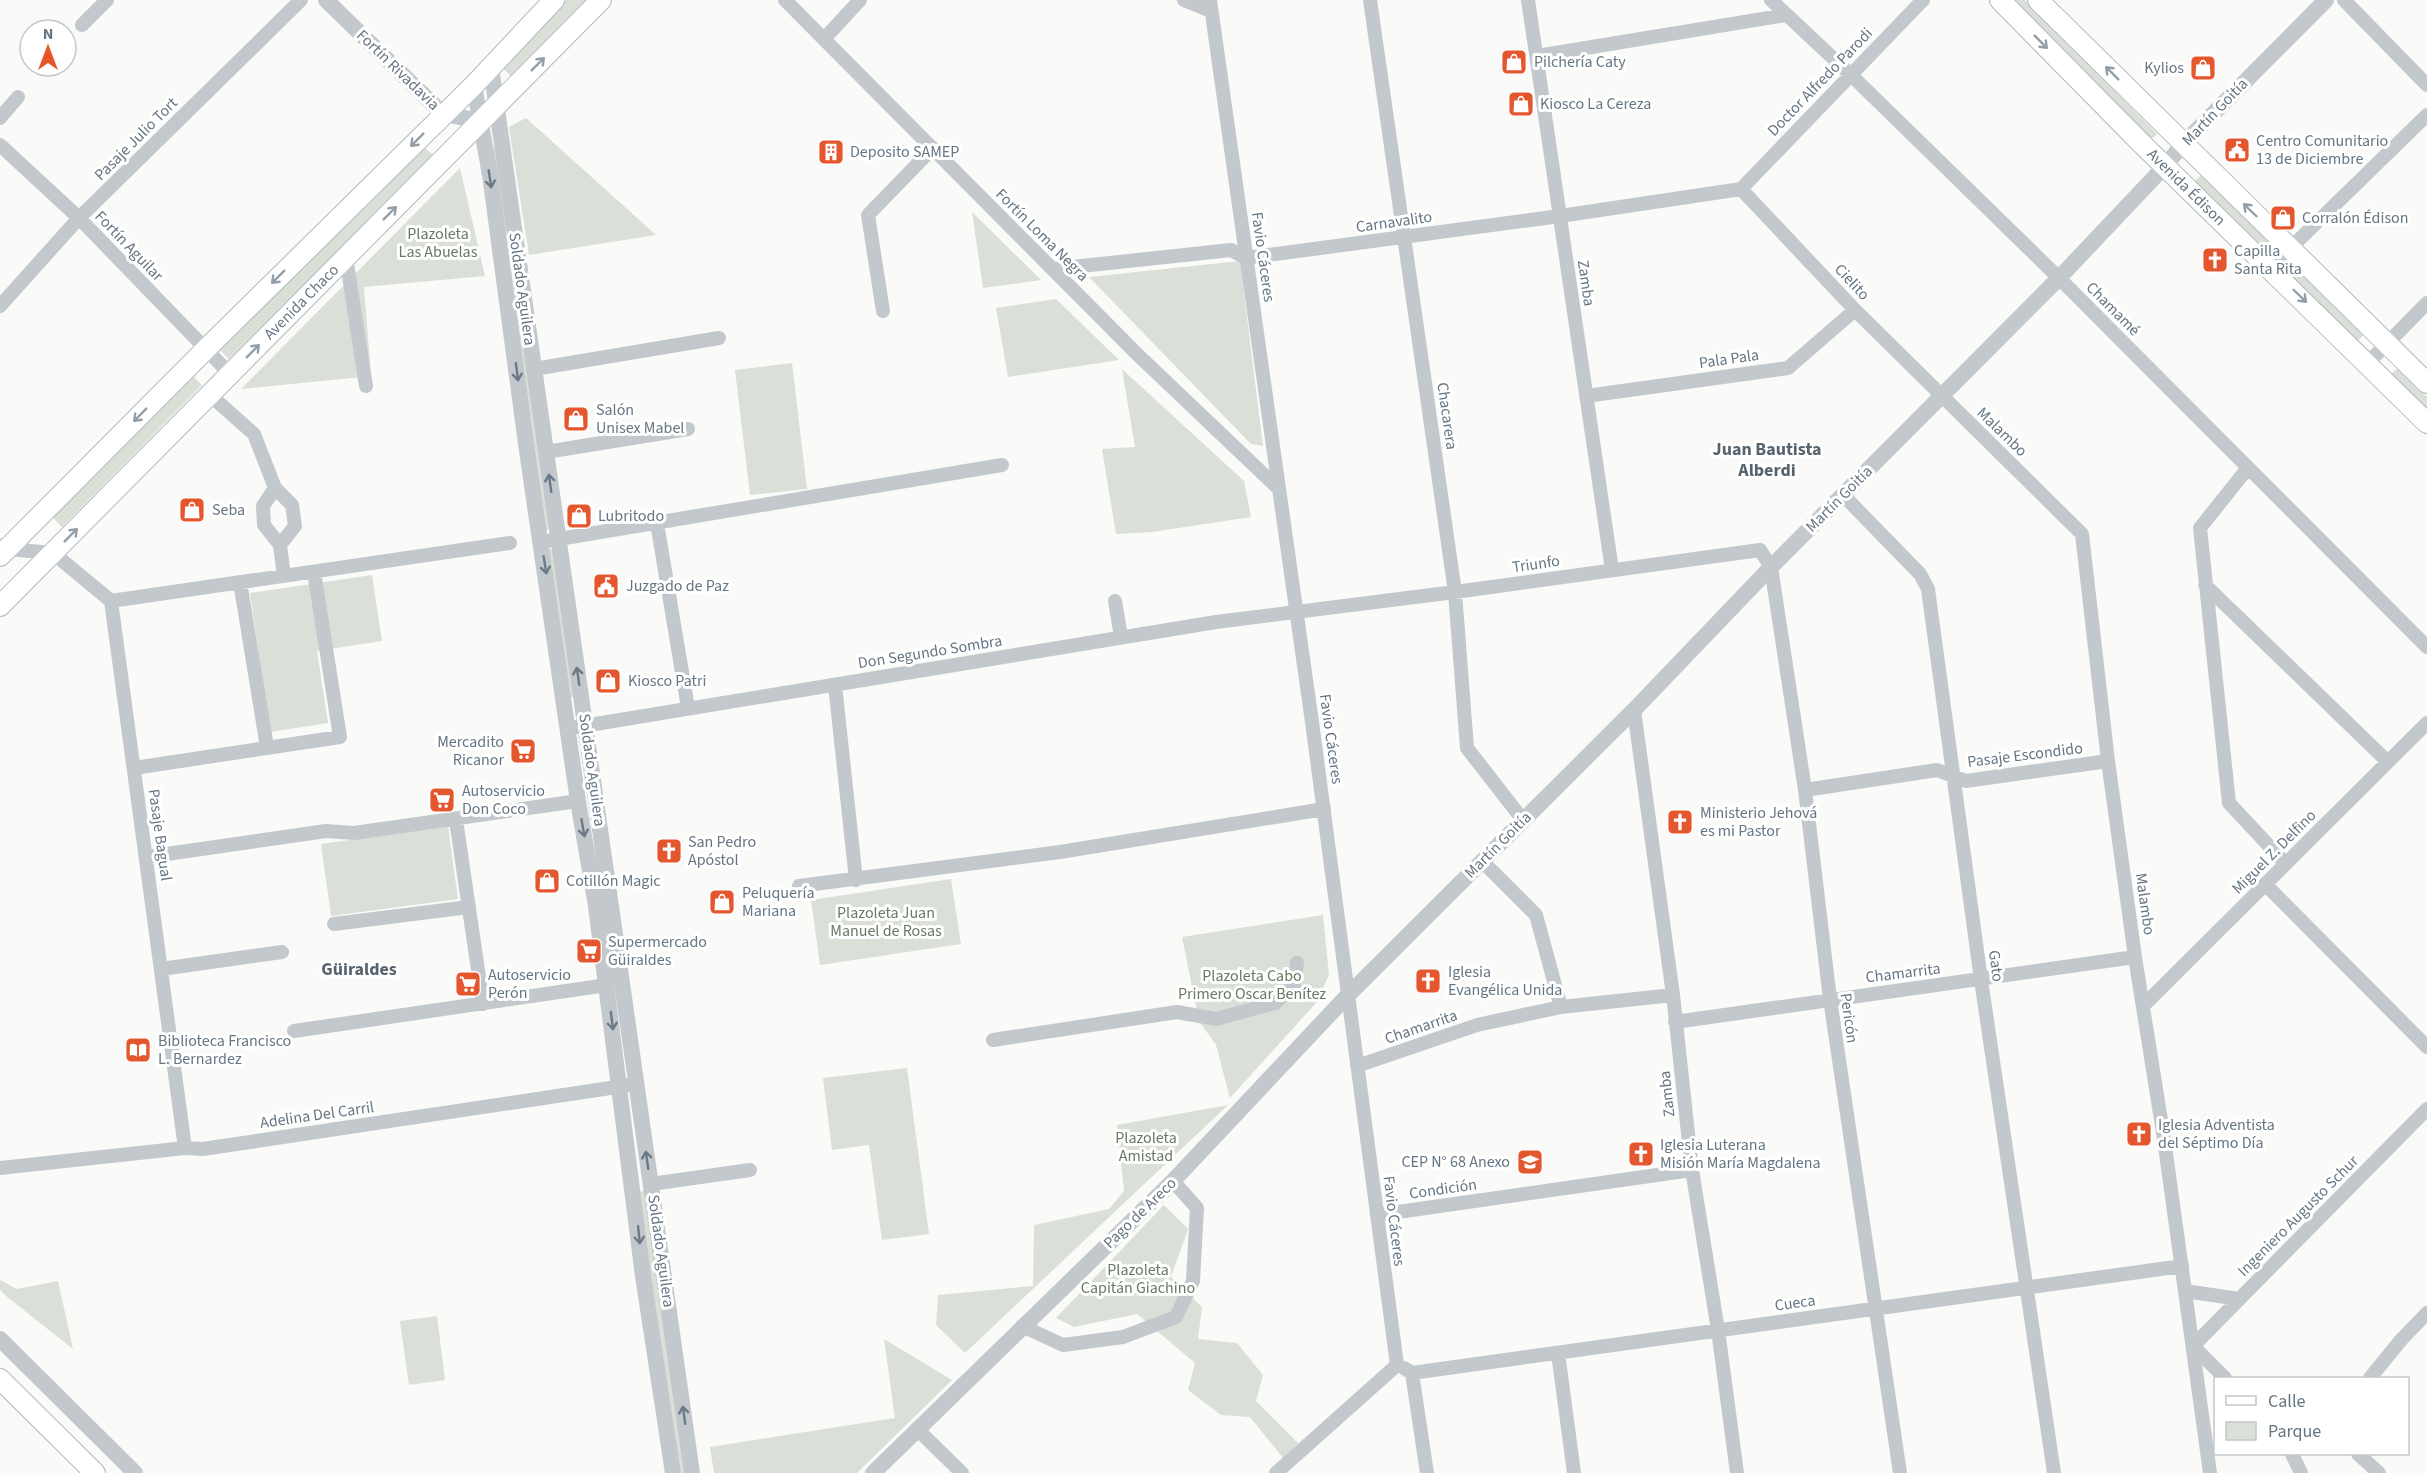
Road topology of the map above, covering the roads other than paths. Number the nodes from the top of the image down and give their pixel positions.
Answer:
1 (107, 0) edge
2 (301, 0) edge
3 (326, 0) edge
4 (554, 0) edge
5 (601, 0) edge
6 (785, 0) edge
7 (860, 0) edge
8 (1184, 0) edge
9 (1370, 0) edge
10 (1528, 0) edge
11 (1771, 0) edge
12 (1923, 0) edge
13 (2000, 0) edge
14 (2038, 0) edge
15 (2326, 0) edge
16 (2344, 0) edge
17 (1210, 6) edge
18 (1786, 15) junction
19 (82, 25) dead end
20 (824, 39) junction
21 (1536, 56) junction
22 (491, 67) junction
23 (1850, 74) junction
24 (474, 85) junction
25 (2427, 85) edge
26 (18, 97) dead end
27 (496, 104) junction
28 (443, 114) junction
29 (2427, 115) edge
30 (0, 118) edge
31 (480, 121) junction
32 (2183, 144) junction
33 (0, 145) edge
34 (933, 148) junction
35 (2165, 166) junction
36 (1741, 189) junction
37 (1560, 216) junction
38 (79, 218) junction
39 (1404, 237) junction
40 (2289, 248) junction
41 (346, 257) junction
42 (1246, 258) junction
43 (2270, 268) junction
44 (1053, 269) junction
45 (2059, 278) junction
46 (2427, 303) edge
47 (0, 306) edge
48 (1856, 310) junction
49 (883, 311) dead end
50 (719, 338) dead end
51 (2387, 343) junction
52 (205, 350) junction
53 (2368, 363) junction
54 (534, 369) junction
55 (230, 374) junction
56 (2427, 383) edge
57 (366, 386) dead end
58 (210, 395) junction
59 (1586, 396) junction
60 (1941, 396) junction
61 (2427, 423) edge
62 (688, 429) dead end
63 (546, 452) junction
64 (1002, 465) dead end
65 (2247, 469) junction
66 (275, 488) junction
67 (1279, 489) junction
68 (1844, 495) junction
69 (657, 523) junction
70 (558, 540) junction
71 (541, 542) junction
72 (510, 543) dead end
73 (280, 545) junction
74 (2, 549) edge
75 (53, 553) junction
76 (1771, 567) junction
77 (1612, 570) junction
78 (314, 572) junction
79 (284, 576) junction
80 (240, 582) junction
81 (2205, 585) junction
82 (1455, 592) junction
83 (111, 601) junction
84 (1115, 601) dead end
85 (0, 606) edge
86 (1297, 612) junction
87 (1121, 637) junction
88 (2427, 647) edge
89 (835, 685) junction
90 (688, 708) junction
91 (1634, 710) junction
92 (2427, 723) edge
93 (577, 727) junction
94 (267, 747) junction
95 (2108, 761) junction
96 (2388, 762) junction
97 (134, 768) junction
98 (1954, 775) junction
99 (1804, 790) junction
100 (579, 801) junction
101 (1324, 809) junction
102 (456, 820) junction
103 (1523, 820) junction
104 (146, 857) junction
105 (1482, 861) junction
106 (2286, 864) junction
107 (855, 879) junction
108 (2265, 884) junction
109 (798, 886) dead end
110 (469, 907) junction
111 (605, 920) junction
112 (333, 924) dead end
113 (282, 952) dead end
114 (2135, 957) junction
115 (1297, 963) dead end
116 (161, 969) junction
117 (1981, 980) junction
118 (607, 985) junction
119 (1348, 995) junction
120 (1673, 995) junction
121 (1830, 999) junction
122 (483, 1004) junction
123 (2144, 1005) junction
124 (1561, 1006) junction
125 (1676, 1022) junction
126 (294, 1031) dead end
127 (993, 1040) dead end
128 (2427, 1047) edge
129 (1358, 1066) junction
130 (637, 1084) junction
131 (620, 1087) junction
132 (2427, 1110) edge
133 (185, 1148) junction
134 (0, 1168) edge
135 (750, 1170) dead end
136 (1692, 1170) junction
137 (1173, 1181) junction
138 (651, 1184) junction
139 (1377, 1215) junction
140 (2182, 1266) junction
141 (2028, 1287) junction
142 (2185, 1291) junction
143 (2239, 1299) junction
144 (1877, 1308) junction
145 (2427, 1313) edge
146 (1022, 1326) junction
147 (1718, 1330) junction
148 (0, 1339) edge
149 (2193, 1346) junction
150 (1558, 1353) junction
151 (1397, 1365) junction
152 (1412, 1373) junction
153 (2224, 1377) edge
154 (2371, 1377) edge
155 (0, 1379) edge
156 (917, 1429) junction
157 (2292, 1455) edge
158 (2359, 1455) edge
159 (95, 1473) edge
160 (135, 1473) edge
161 (673, 1473) edge
162 (692, 1473) edge
163 (873, 1473) edge
164 (962, 1473) edge
165 (1276, 1473) edge
166 (1428, 1473) edge
167 (1574, 1473) edge
168 (1737, 1473) edge
169 (1900, 1473) edge
170 (2054, 1473) edge
171 (2210, 1473) edge
172 (2301, 1473) edge
173 (2379, 1473) edge

1 - 19 street
2 - 38 street, Pasaje Julio Tort
3 - 28 street, Fortín Rivadavia
4 - 22 main road, Avenida Chaco
27 -> 5 main road, Avenida Chaco
6 - 20 street, Fortín Loma Negra
7 - 20 street
8 - 17 street
9 - 39 street, Chacarera
10 - 21 street, Zamba
11 - 18 street, Chamamé
12 - 23 street, Doctor Alfredo Parodi
13 -> 35 main road, Avenida Édison
32 -> 14 main road, Avenida Édison
15 - 32 street, Martín Goitía
16 - 25 street
17 - 42 street, Favio Cáceres
18 - 21 street
18 - 23 street, Chamamé
20 - 34 street, Fortín Loma Negra
21 - 37 street, Zamba
22 - 24 main road, Avenida Chaco
22 - 27 street, Soldado Aguilera
23 - 36 street, Doctor Alfredo Parodi
23 - 45 street, Chamamé
24 - 28 main road, Avenida Chaco
24 - 31 street, Soldado Aguilera
26 - 30 street
27 - 31 main road, Avenida Chaco
27 - 54 street, Soldado Aguilera
28 - 31 street, Fortín Rivadavia
28 -> 52 main road, Avenida Chaco
29 - 40 street
41 -> 31 main road, Avenida Chaco
31 -> 71 street, Soldado Aguilera
32 - 35 street, Martín Goitía
40 -> 32 main road, Avenida Édison
33 - 38 street, Fortín Aguilar
34 - 44 street, Fortín Loma Negra
34 - 49 street
35 - 43 main road, Avenida Édison
35 - 45 street, Martín Goitía
36 - 37 street, Carnavalito
36 - 48 street, Cielito
37 - 39 street, Carnavalito
37 - 59 street, Zamba
38 - 47 street, Pasaje Julio Tort
38 - 52 street, Fortín Aguilar
39 - 42 street, Carnavalito
39 - 82 street, Chacarera
40 - 43 street
40 - 51 main road, Avenida Édison
55 -> 41 main road, Avenida Chaco
41 - 57 street
42 - 44 street, Carnavalito
42 - 67 street, Favio Cáceres
43 -> 53 main road, Avenida Édison
44 - 67 street, Fortín Loma Negra
45 - 60 street, Martín Goitía
45 - 65 street, Chamamé
46 - 51 street
48 - 59 street, Pala Pala
48 - 60 street, Cielito
50 - 54 street
51 - 53 street
51 - 56 main road, Avenida Édison
52 - 55 street, Fortín Aguilar
52 -> 74 main road, Avenida Chaco
53 - 61 main road, Avenida Édison
54 - 63 street, Soldado Aguilera
55 - 58 main road, Avenida Chaco
58 - 66 street
75 -> 58 main road, Avenida Chaco
59 - 77 street, Zamba
60 - 68 street, Martín Goitía
60 - 95 street, Malambo
62 - 63 street
70 -> 63 street, Soldado Aguilera
64 - 69 street
65 - 81 street
65 - 88 street, Chamamé
66 - 73 street
66 - 73 street
67 - 86 street, Favio Cáceres
68 - 76 street, Martín Goitía
68 - 98 street, Gato
69 - 70 street
69 - 90 street
70 - 71 street
93 -> 70 street, Soldado Aguilera
71 -> 93 street, Soldado Aguilera
72 - 78 street
73 - 79 street
74 - 75 street
75 - 83 street
75 - 85 main road, Avenida Chaco
76 - 77 street, Triunfo
76 - 91 street, Martín Goitía
76 - 99 street, Pericón
77 - 82 street, Triunfo
78 - 79 street
78 - 94 street
79 - 80 street
80 - 83 street
80 - 94 street
81 - 96 street
81 - 106 street
82 - 86 street, Triunfo
82 - 103 street, Chacarera
83 - 97 street, Pasaje Bagual
84 - 87 street
86 - 87 street, Don Segundo Sombra
86 - 101 street, Favio Cáceres
87 - 89 street, Don Segundo Sombra
89 - 90 street, Don Segundo Sombra
89 - 107 street
90 - 93 street, Don Segundo Sombra
91 - 103 street, Martín Goitía
91 - 120 street, Zamba
92 - 96 street, Miguel Z. Delfino
93 - 100 street, Soldado Aguilera
93 - 111 street, Soldado Aguilera
94 - 97 street
95 - 98 street, Pasaje Escondido
95 - 114 street, Malambo
96 - 106 street, Miguel Z. Delfino
97 - 104 street, Pasaje Bagual
98 - 99 street, Pasaje Escondido
98 - 117 street, Gato
99 - 121 street, Pericón
100 - 102 street
100 -> 111 street, Soldado Aguilera
101 - 107 street
101 - 119 street, Favio Cáceres
102 - 104 street
102 - 110 street
103 - 105 street, Martín Goitía
104 - 116 street, Pasaje Bagual
105 - 119 street, Martín Goitía
105 - 124 street
106 - 108 street, Miguel Z. Delfino
107 - 109 street
108 - 123 street, Miguel Z. Delfino
108 - 128 street
110 - 112 street
110 - 122 street
111 - 118 street, Soldado Aguilera
111 - 130 street, Soldado Aguilera
113 - 116 street
114 - 117 street, Chamarrita
114 - 123 street, Malambo
115 - 127 street
116 - 133 street, Pasaje Bagual
117 - 121 street, Chamarrita
117 - 141 street, Gato
118 - 122 street
118 -> 131 street, Soldado Aguilera
119 - 129 street, Favio Cáceres
119 - 137 street, Pago de Areco
120 - 124 street, Chamarrita
120 - 125 street, Zamba
121 - 125 street, Chamarrita
121 - 144 street, Pericón
122 - 126 street
123 - 140 street, Malambo
124 - 129 street, Chamarrita
125 - 136 street, Zamba
129 - 139 street, Favio Cáceres
130 - 131 street, Adelina Del Carril
138 -> 130 street, Soldado Aguilera
131 - 133 street, Adelina Del Carril
131 -> 161 street, Soldado Aguilera
132 - 143 street, Ingeniero Augusto Schur
133 - 134 street, Adelina Del Carril
135 - 138 street
136 - 139 street, Condición
136 - 147 street, Zamba
137 - 146 street, Pago de Areco
137 - 146 street
162 -> 138 street, Soldado Aguilera
139 - 151 street, Favio Cáceres
140 - 141 street, Cueca
140 - 142 street, Malambo
141 - 144 street, Cueca
141 - 170 street, Gato
142 - 143 street
142 - 149 street, Malambo
143 - 149 street, Ingeniero Augusto Schur
144 - 147 street, Cueca
144 - 169 street, Pericón
145 - 154 street
146 - 156 street, Pago de Areco
147 - 150 street, Cueca
147 - 168 street, Zamba
148 - 160 street
149 - 153 street
149 - 171 street, Malambo
150 - 152 street, Cueca
150 - 167 street
151 - 152 street
151 - 165 street
152 - 166 street
155 - 159 main road
156 - 163 street, Pago de Areco
156 - 164 street
157 - 172 street
158 - 173 street

